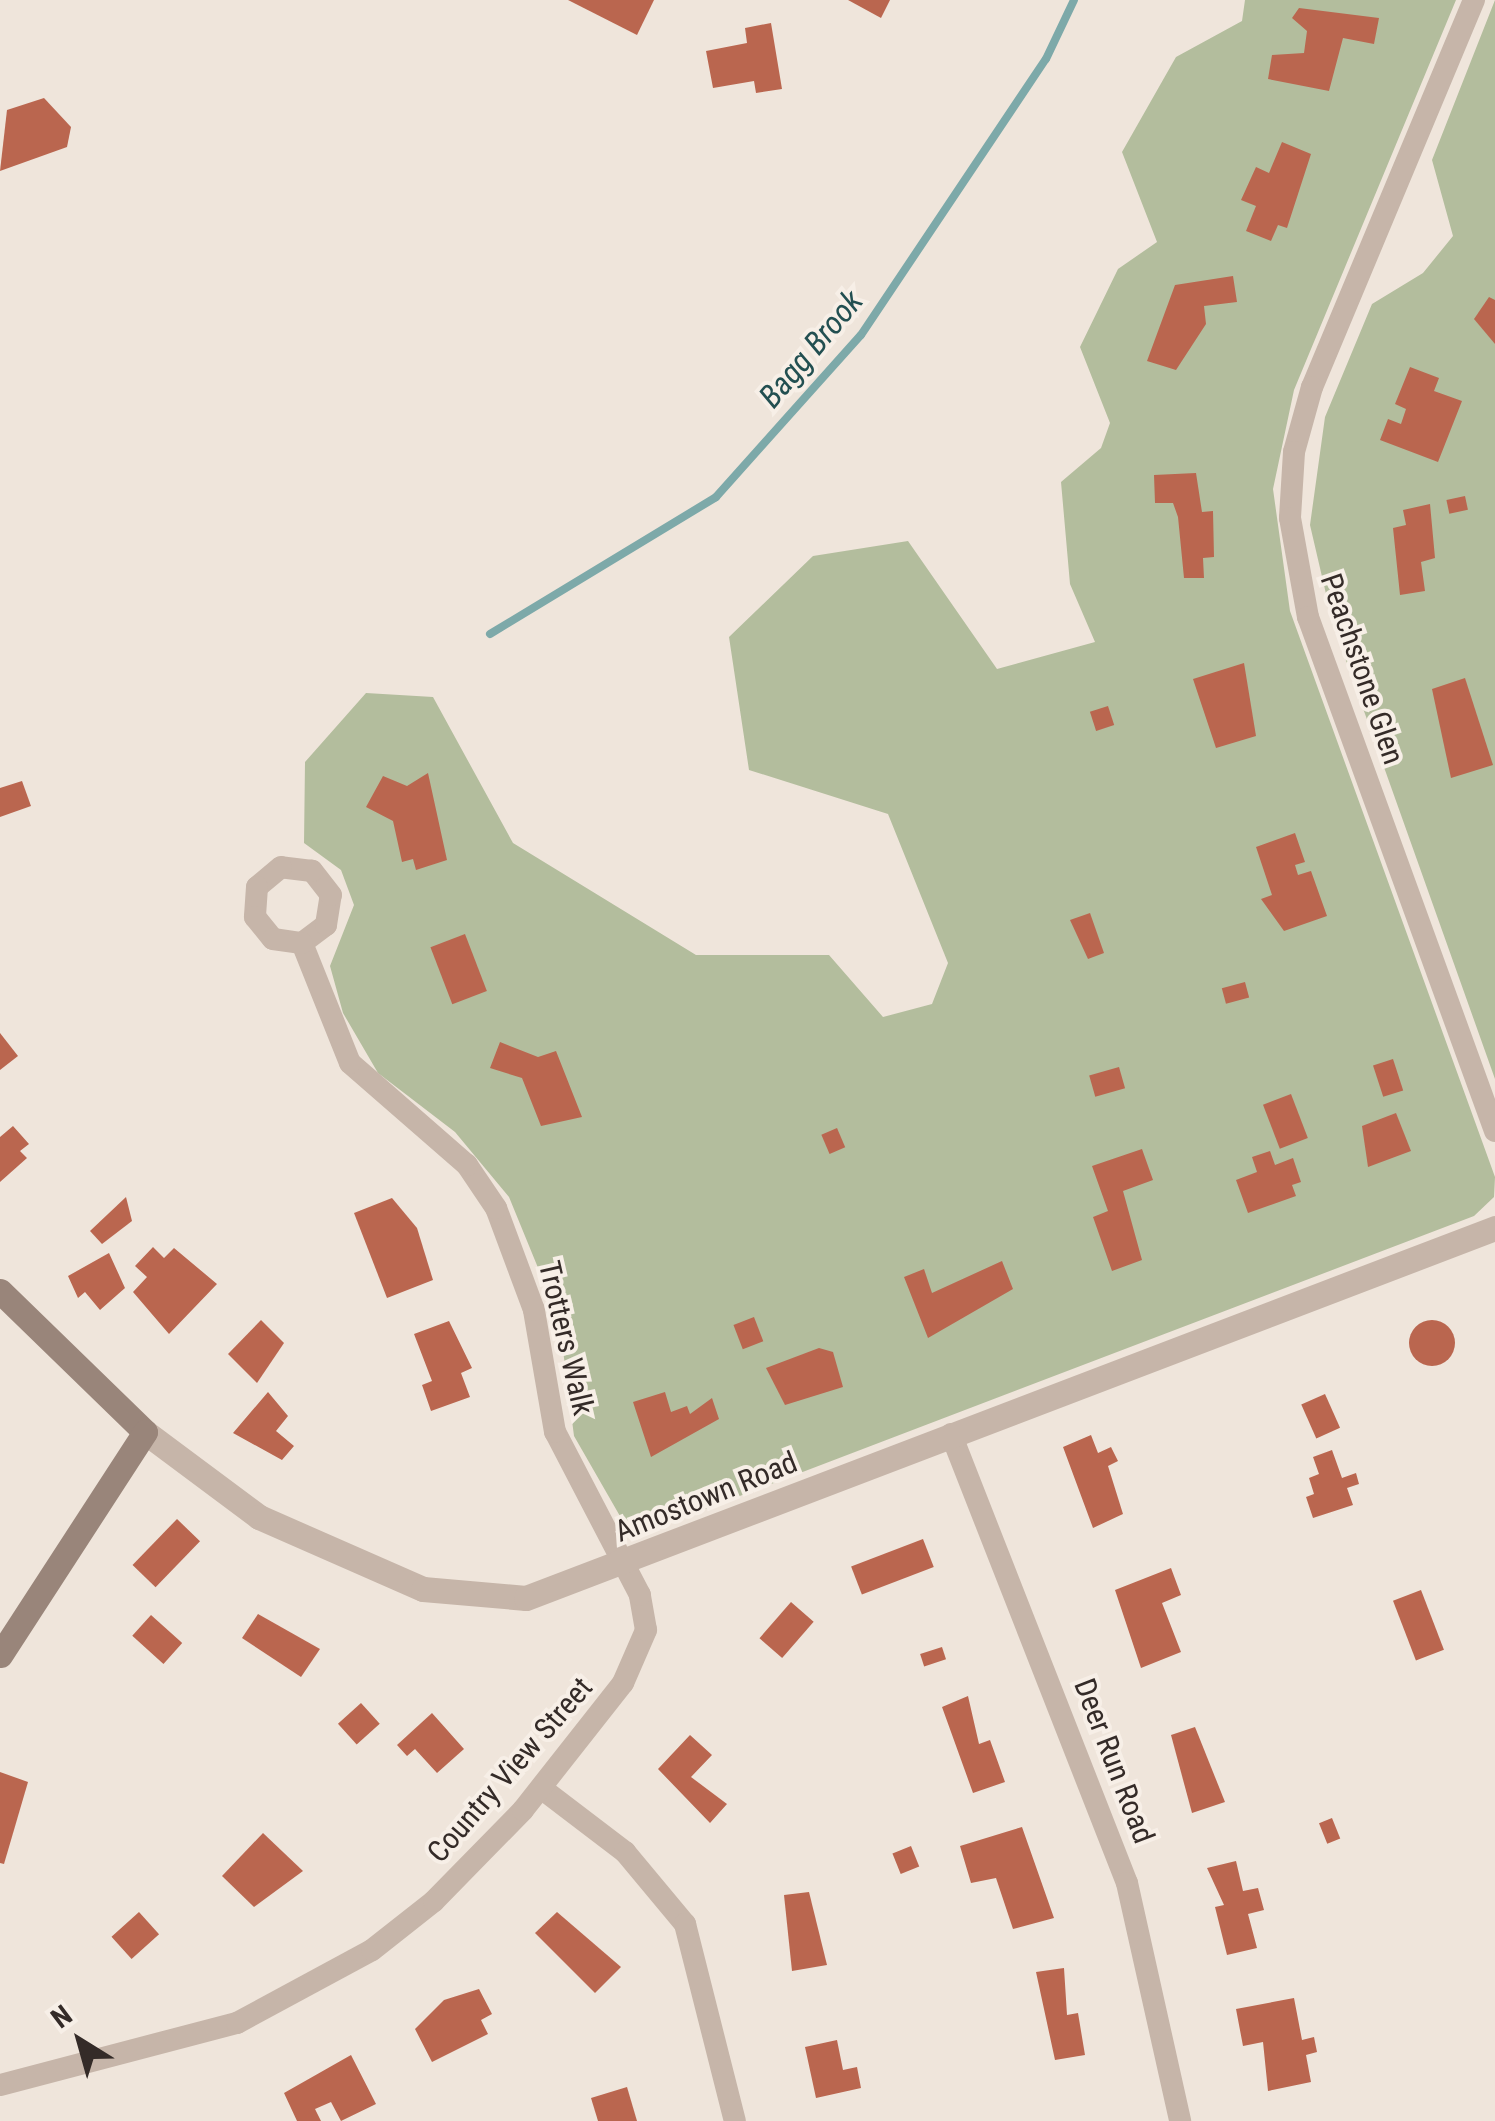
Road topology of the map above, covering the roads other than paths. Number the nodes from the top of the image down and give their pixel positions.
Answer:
1 (1474, 0) edge
2 (302, 943) dead end
3 (1495, 1131) edge
4 (1495, 1228) edge
5 (0, 1290) edge
6 (145, 1432) junction
7 (951, 1434) junction
8 (623, 1566) junction
9 (0, 1655) edge
10 (541, 1788) junction
11 (0, 2086) edge
12 (735, 2121) edge
13 (1180, 2121) edge

1 - 3 street, Peachstone Glen
2 - 8 street, Trotters Walk
4 - 7 street, Amostown Road
5 - 6 main road, Amostown Road
6 - 8 street, Amostown Road
6 - 9 main road
7 - 8 street, Amostown Road
7 - 13 street, Deer Run Road
8 - 10 street, Country View Street
10 - 11 street, Country View Street
10 - 12 street

